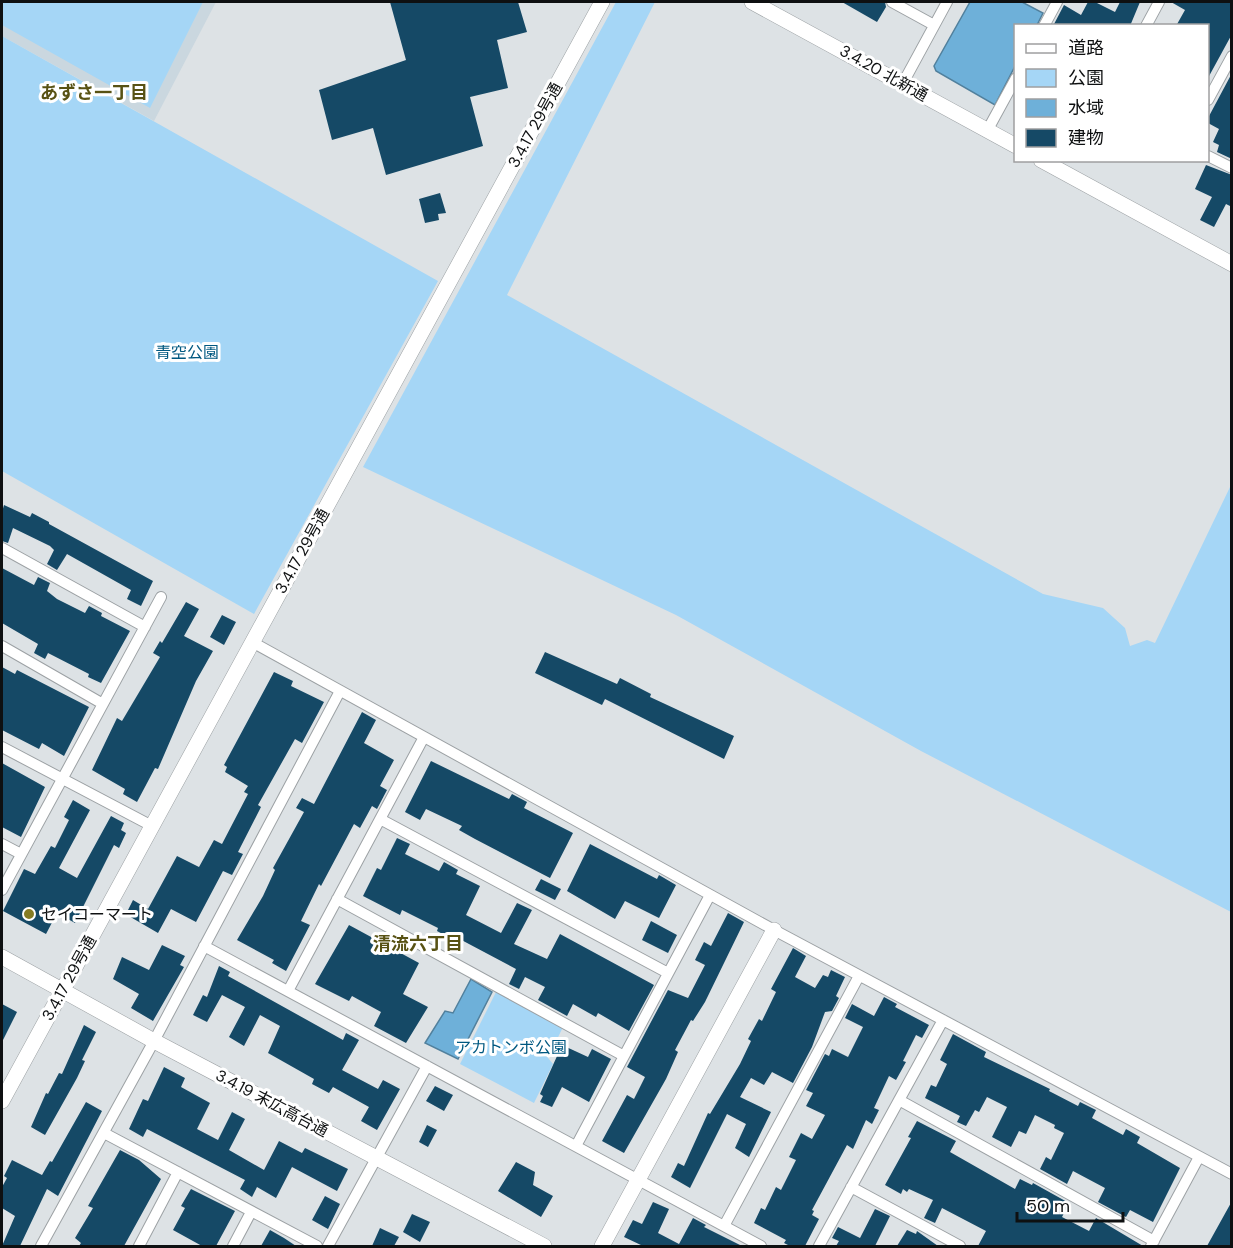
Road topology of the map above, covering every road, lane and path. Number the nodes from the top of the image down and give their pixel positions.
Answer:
1 (602, 2) edge
2 (752, 2) edge
3 (892, 2) edge
4 (947, 2) edge
5 (1057, 2) edge
6 (1159, 2) edge
7 (1045, 24) edge
8 (1147, 24) edge
9 (934, 25) junction
10 (1232, 56) edge
11 (1014, 82) edge
12 (903, 83) junction
13 (1209, 98) edge
14 (987, 131) junction
15 (1014, 145) edge
16 (1209, 156) edge
17 (1045, 162) edge
18 (1232, 168) edge
19 (1231, 264) edge
20 (2, 548) edge
21 (162, 597) dead end
22 (145, 627) junction
23 (252, 642) junction
24 (2, 646) edge
25 (340, 691) junction
26 (103, 704) junction
27 (424, 737) junction
28 (2, 747) edge
29 (62, 780) junction
30 (380, 819) junction
31 (152, 826) junction
32 (2, 844) edge
33 (21, 854) junction
34 (2, 891) edge
35 (710, 895) junction
36 (338, 899) junction
37 (774, 930) junction
38 (204, 946) junction
39 (2, 957) edge
40 (668, 973) junction
41 (859, 976) junction
42 (62, 990) junction
43 (288, 991) junction
44 (943, 1020) junction
45 (154, 1041) junction
46 (624, 1056) junction
47 (427, 1066) junction
48 (899, 1100) junction
49 (2, 1101) edge
50 (104, 1133) junction
51 (576, 1146) junction
52 (1199, 1157) junction
53 (376, 1158) junction
54 (178, 1172) junction
55 (1232, 1174) edge
56 (640, 1179) junction
57 (851, 1188) junction
58 (251, 1212) junction
59 (724, 1226) junction
60 (939, 1235) junction
61 (1152, 1244) edge
62 (41, 1246) edge
63 (139, 1246) edge
64 (233, 1246) edge
65 (317, 1246) edge
66 (328, 1246) edge
67 (544, 1246) edge
68 (602, 1246) edge
69 (761, 1246) edge
70 (819, 1246) edge
71 (933, 1246) edge
72 (960, 1246) edge

1 - 23 street, 3.4.17 29号通
2 - 12 street, 3.4.20 北新通
3 - 9 street
4 - 9 street
5 - 7 street
6 - 8 street
9 - 12 street
10 - 13 street
11 - 14 street
12 - 14 street, 3.4.20 北新通
14 - 15 street, 3.4.20 北新通
16 - 18 street
17 - 19 street
20 - 22 street
21 - 22 street
22 - 26 street
23 - 25 street
23 - 31 street, 3.4.17 29号通
24 - 26 street
25 - 27 street
25 - 38 street
26 - 29 street
27 - 30 street
27 - 35 street
28 - 29 street
29 - 31 street
29 - 33 street
30 - 36 street
30 - 40 street
31 - 42 street, 3.4.17 29号通
32 - 33 street
33 - 34 street
35 - 37 street
35 - 40 street
36 - 43 street
36 - 46 street
37 - 41 street
37 - 56 street
38 - 43 street
38 - 45 street
39 - 42 street, 3.4.19 末広高台通
40 - 46 street
41 - 44 street
41 - 59 street
42 - 45 street, 3.4.19 末広高台通
42 - 49 street, 3.4.17 29号通
43 - 47 street
44 - 48 street
44 - 52 street
45 - 50 street
45 - 53 street, 3.4.19 末広高台通
46 - 51 street
47 - 51 street
47 - 53 street
48 - 57 street
48 - 61 street
50 - 54 street
50 - 62 street
51 - 56 street
52 - 55 street
52 - 61 street
53 - 66 street
53 - 67 street, 3.4.19 末広高台通
54 - 58 street
54 - 63 street
56 - 59 street
56 - 68 street
57 - 60 street
57 - 70 street
58 - 64 street
58 - 65 street
59 - 69 street
60 - 71 street
60 - 72 street

